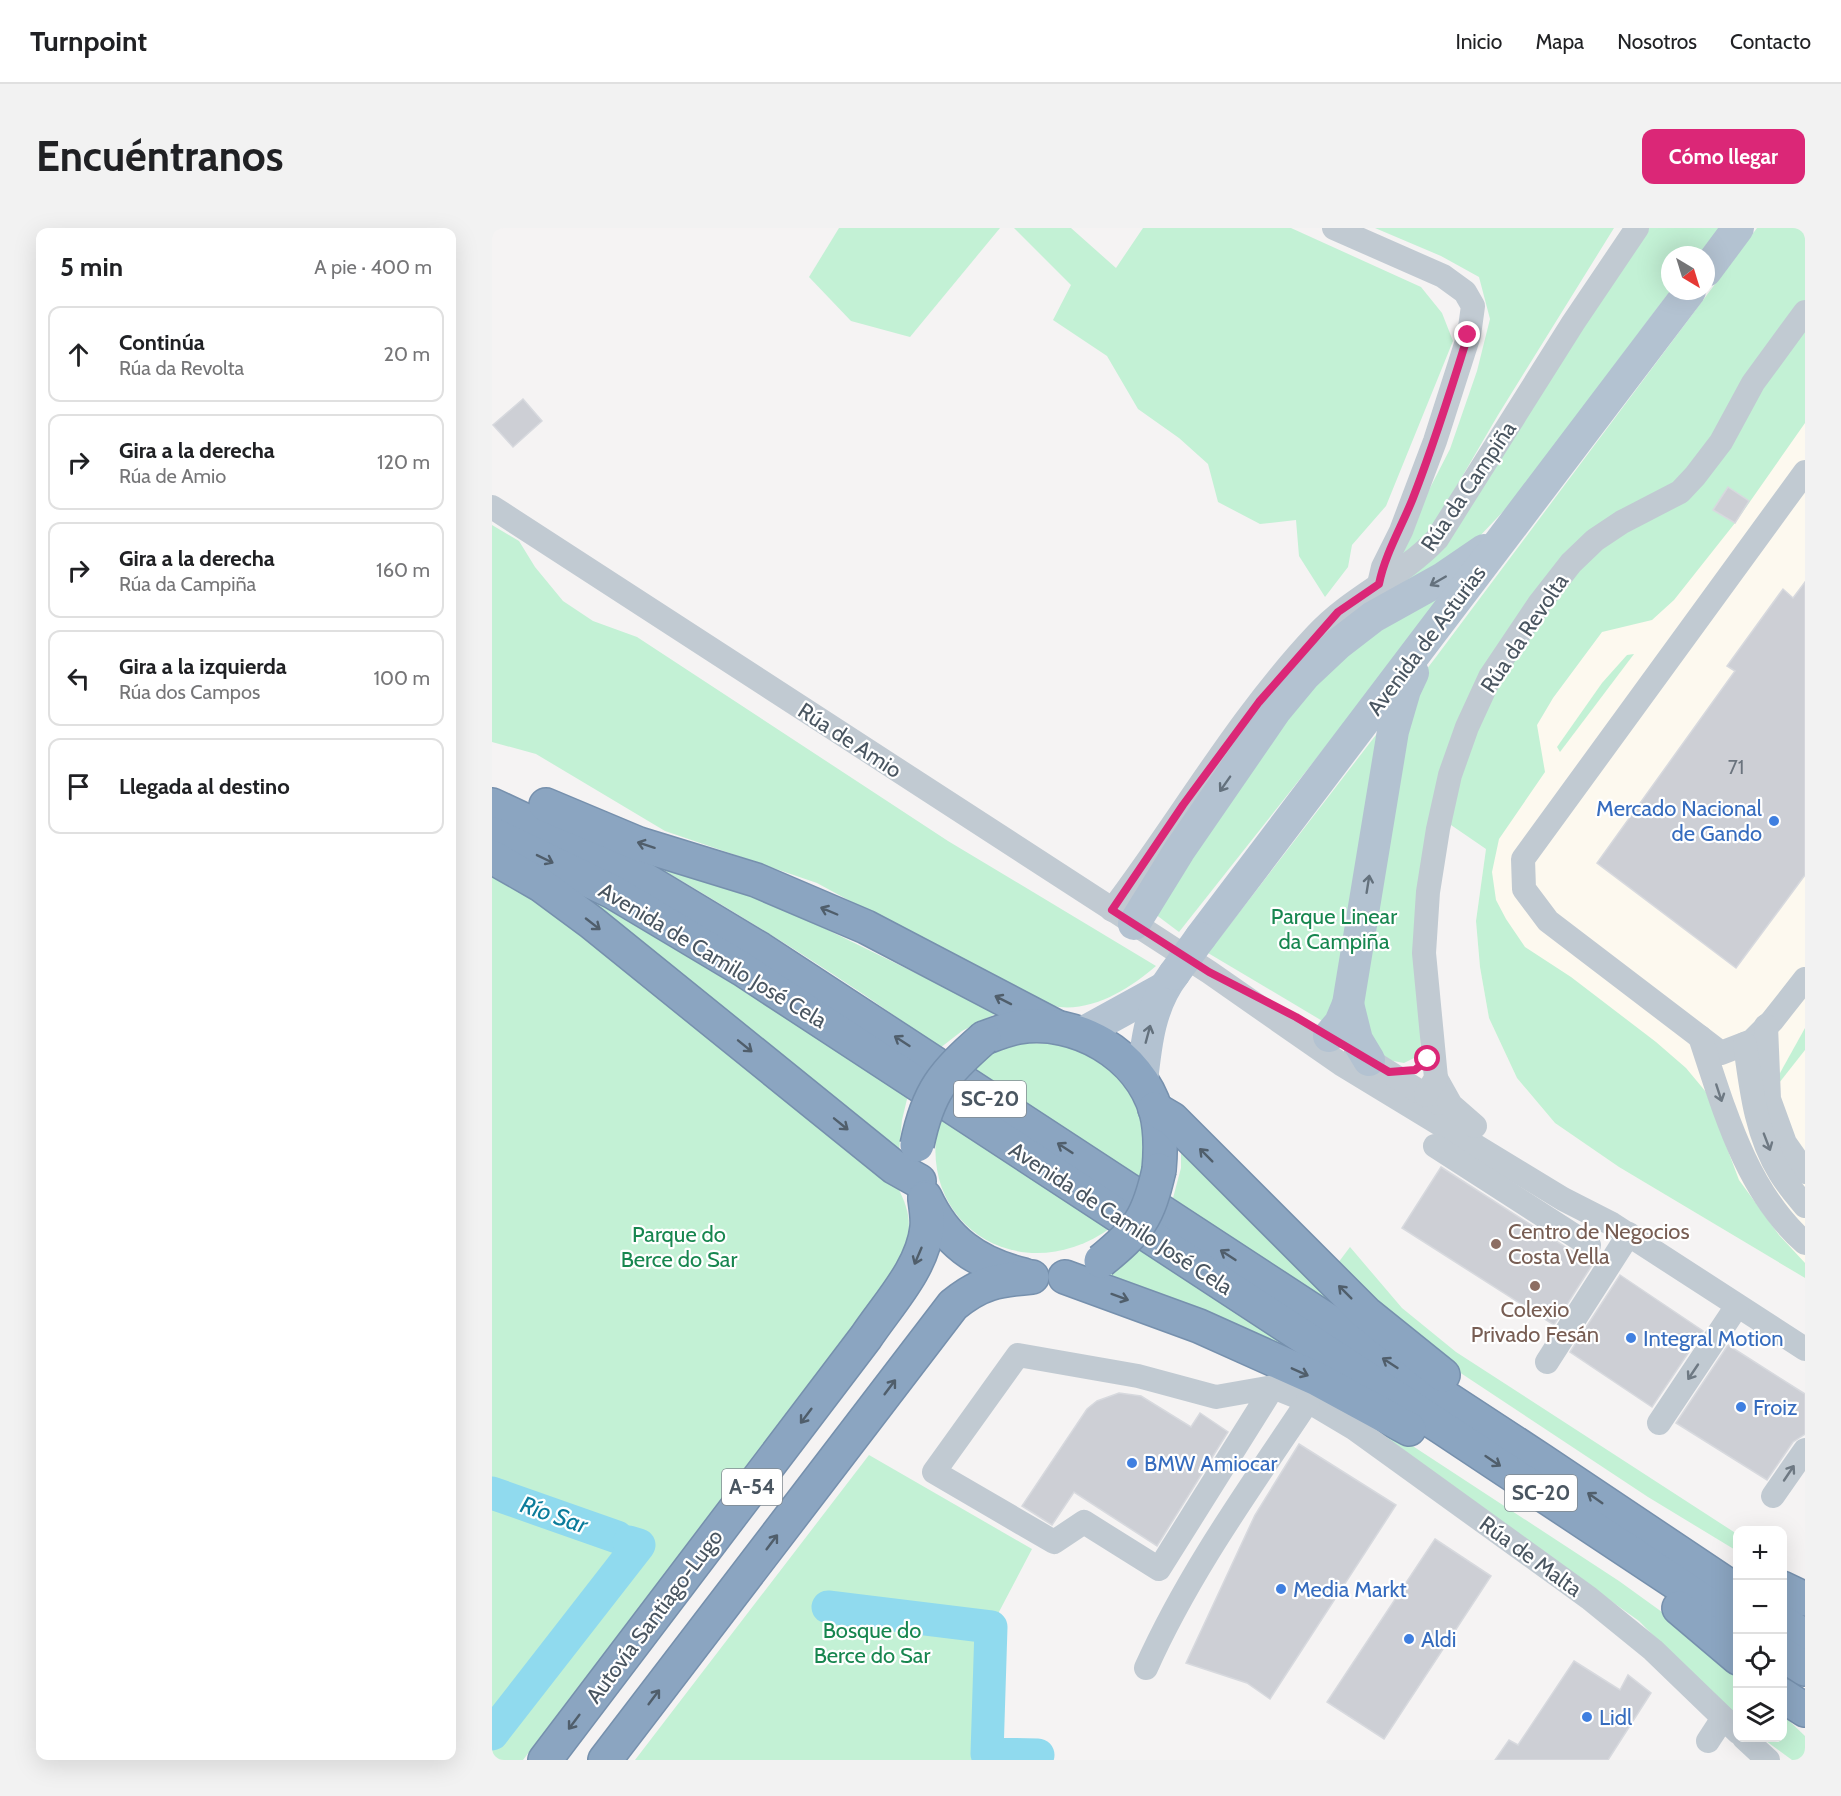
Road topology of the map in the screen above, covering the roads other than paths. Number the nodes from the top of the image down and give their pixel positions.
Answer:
1 (1334, 228) edge
2 (1637, 228) edge
3 (1738, 228) edge
4 (1715, 258) edge
5 (1683, 300) edge
6 (1805, 312) edge
7 (1805, 472) edge
8 (492, 507) edge
9 (1504, 536) junction
10 (1379, 584) junction
11 (1435, 629) junction
12 (492, 783) edge
13 (492, 805) edge
14 (492, 834) edge
15 (492, 857) edge
16 (1123, 917) junction
17 (1209, 972) junction
18 (1805, 979) edge
19 (1168, 982) junction
20 (1348, 1004) junction
21 (1269, 1015) junction
22 (1766, 1026) junction
23 (1069, 1029) junction
24 (1329, 1036) junction
25 (1700, 1037) junction
26 (1745, 1044) junction
27 (1373, 1069) junction
28 (1430, 1070) junction
29 (1149, 1095) junction
30 (1435, 1146) dead end
31 (1485, 1151) junction
32 (1805, 1172) edge
33 (922, 1190) junction
34 (1805, 1206) edge
35 (1621, 1229) junction
36 (1805, 1243) edge
37 (1589, 1245) dead end
38 (1032, 1277) junction
39 (1065, 1277) junction
40 (1737, 1306) junction
41 (1805, 1349) edge
42 (1547, 1362) dead end
43 (1273, 1387) junction
44 (1308, 1401) junction
45 (1474, 1418) junction
46 (1659, 1423) dead end
47 (1444, 1428) junction
48 (1805, 1449) edge
49 (1773, 1496) dead end
50 (1641, 1545) junction
51 (1733, 1563) edge
52 (1733, 1590) edge
53 (1787, 1590) edge
54 (1805, 1599) edge
55 (1733, 1621) edge
56 (1787, 1625) edge
57 (1805, 1636) edge
58 (1733, 1655) edge
59 (1787, 1657) edge
60 (1146, 1668) dead end
61 (1805, 1670) edge
62 (1787, 1698) edge
63 (1805, 1710) edge
64 (1730, 1725) edge
65 (1708, 1741) dead end
66 (1749, 1742) edge
67 (545, 1760) edge
68 (605, 1760) edge
69 (1768, 1760) edge

1 - 10 street
2 - 10 street, Rúa da Campiña
3 - 4 main road
5 - 9 main road, Avenida de Asturias
6 - 28 street, Rúa da Revolta
7 - 25 street
8 - 16 street, Rúa de Amio
9 - 11 main road, Avenida de Asturias
9 -> 16 main road
10 - 16 street, Rúa da Campiña
11 - 19 main road, Avenida de Asturias, bridge
20 -> 11 main road
23 -> 12 highway
45 -> 13 highway, Avenida de Camilo José Cela / SC-20
14 -> 47 highway, Avenida de Camilo José Cela / SC-20
15 -> 33 highway
16 - 17 street, Rúa de Amio
17 - 21 street, Rúa de Amio
17 - 24 street, Rúa de Amio
18 - 22 street
19 - 23 main road
29 -> 19 main road
20 - 24 main road
20 - 27 main road
21 - 24 street, Rúa de Amio
21 - 27 street, Rúa de Amio
22 - 26 street
22 - 32 street
23 - 29 highway
23 - 33 highway, Autovía Santiago-Lugo, bridge
24 - 27 street, Rúa de Amio
25 - 26 street
25 -> 36 street
26 -> 34 street
27 - 28 street
27 - 28 street, Rúa de Amio
27 - 31 street, Rúa de Amio
28 - 31 street, Rúa de Amio
28 - 35 street, Rúa de Amio
29 - 39 highway, bridge
45 -> 29 highway
30 - 37 street
31 - 35 street, Rúa de Amio
33 - 38 highway
33 -> 67 highway, Autovía Santiago-Lugo / A-54
35 - 40 street, Rúa de Amio
35 - 42 street
38 - 39 highway
68 -> 38 highway, A-54
39 -> 47 highway
40 - 41 street, Rúa de Amio
40 -> 46 street
43 - 43 street
43 - 44 street, Rúa de Malta
44 - 60 street
44 - 64 street, Rúa de Malta
50 -> 45 highway, Avenida de Camilo José Cela / SC-20
47 -> 50 highway, Avenida de Camilo José Cela / SC-20
49 -> 48 street
50 - 51 highway
50 - 52 highway, Avenida de Camilo José Cela / SC-20
50 - 55 highway, Avenida de Camilo José Cela / SC-20
50 - 58 highway, SC-20
53 - 54 highway
56 - 57 highway
59 - 61 highway
62 - 63 highway
64 - 65 street
66 - 69 street

